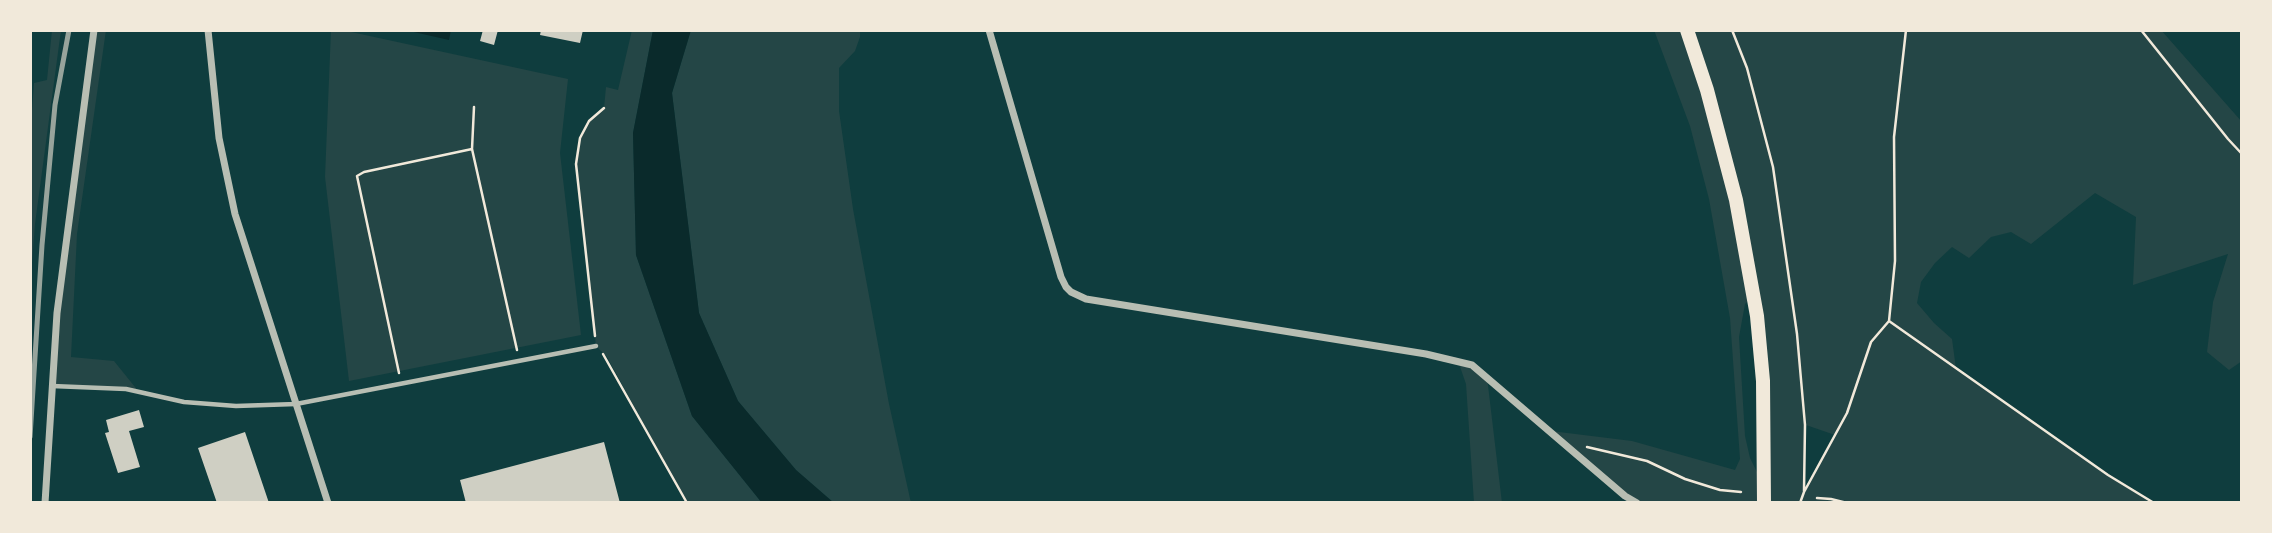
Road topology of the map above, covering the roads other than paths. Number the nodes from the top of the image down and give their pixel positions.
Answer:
1 (94, 30) edge
2 (208, 30) edge
3 (989, 30) edge
4 (1688, 30) edge
5 (596, 346) road end
6 (52, 386) junction
7 (296, 404) junction
8 (44, 503) edge
9 (328, 503) edge
10 (1637, 503) edge
11 (1764, 503) edge

1 - 6 street
2 - 7 street
3 - 10 street
4 - 11 main road
5 - 7 lane
6 - 7 lane
6 - 8 street
7 - 9 street

